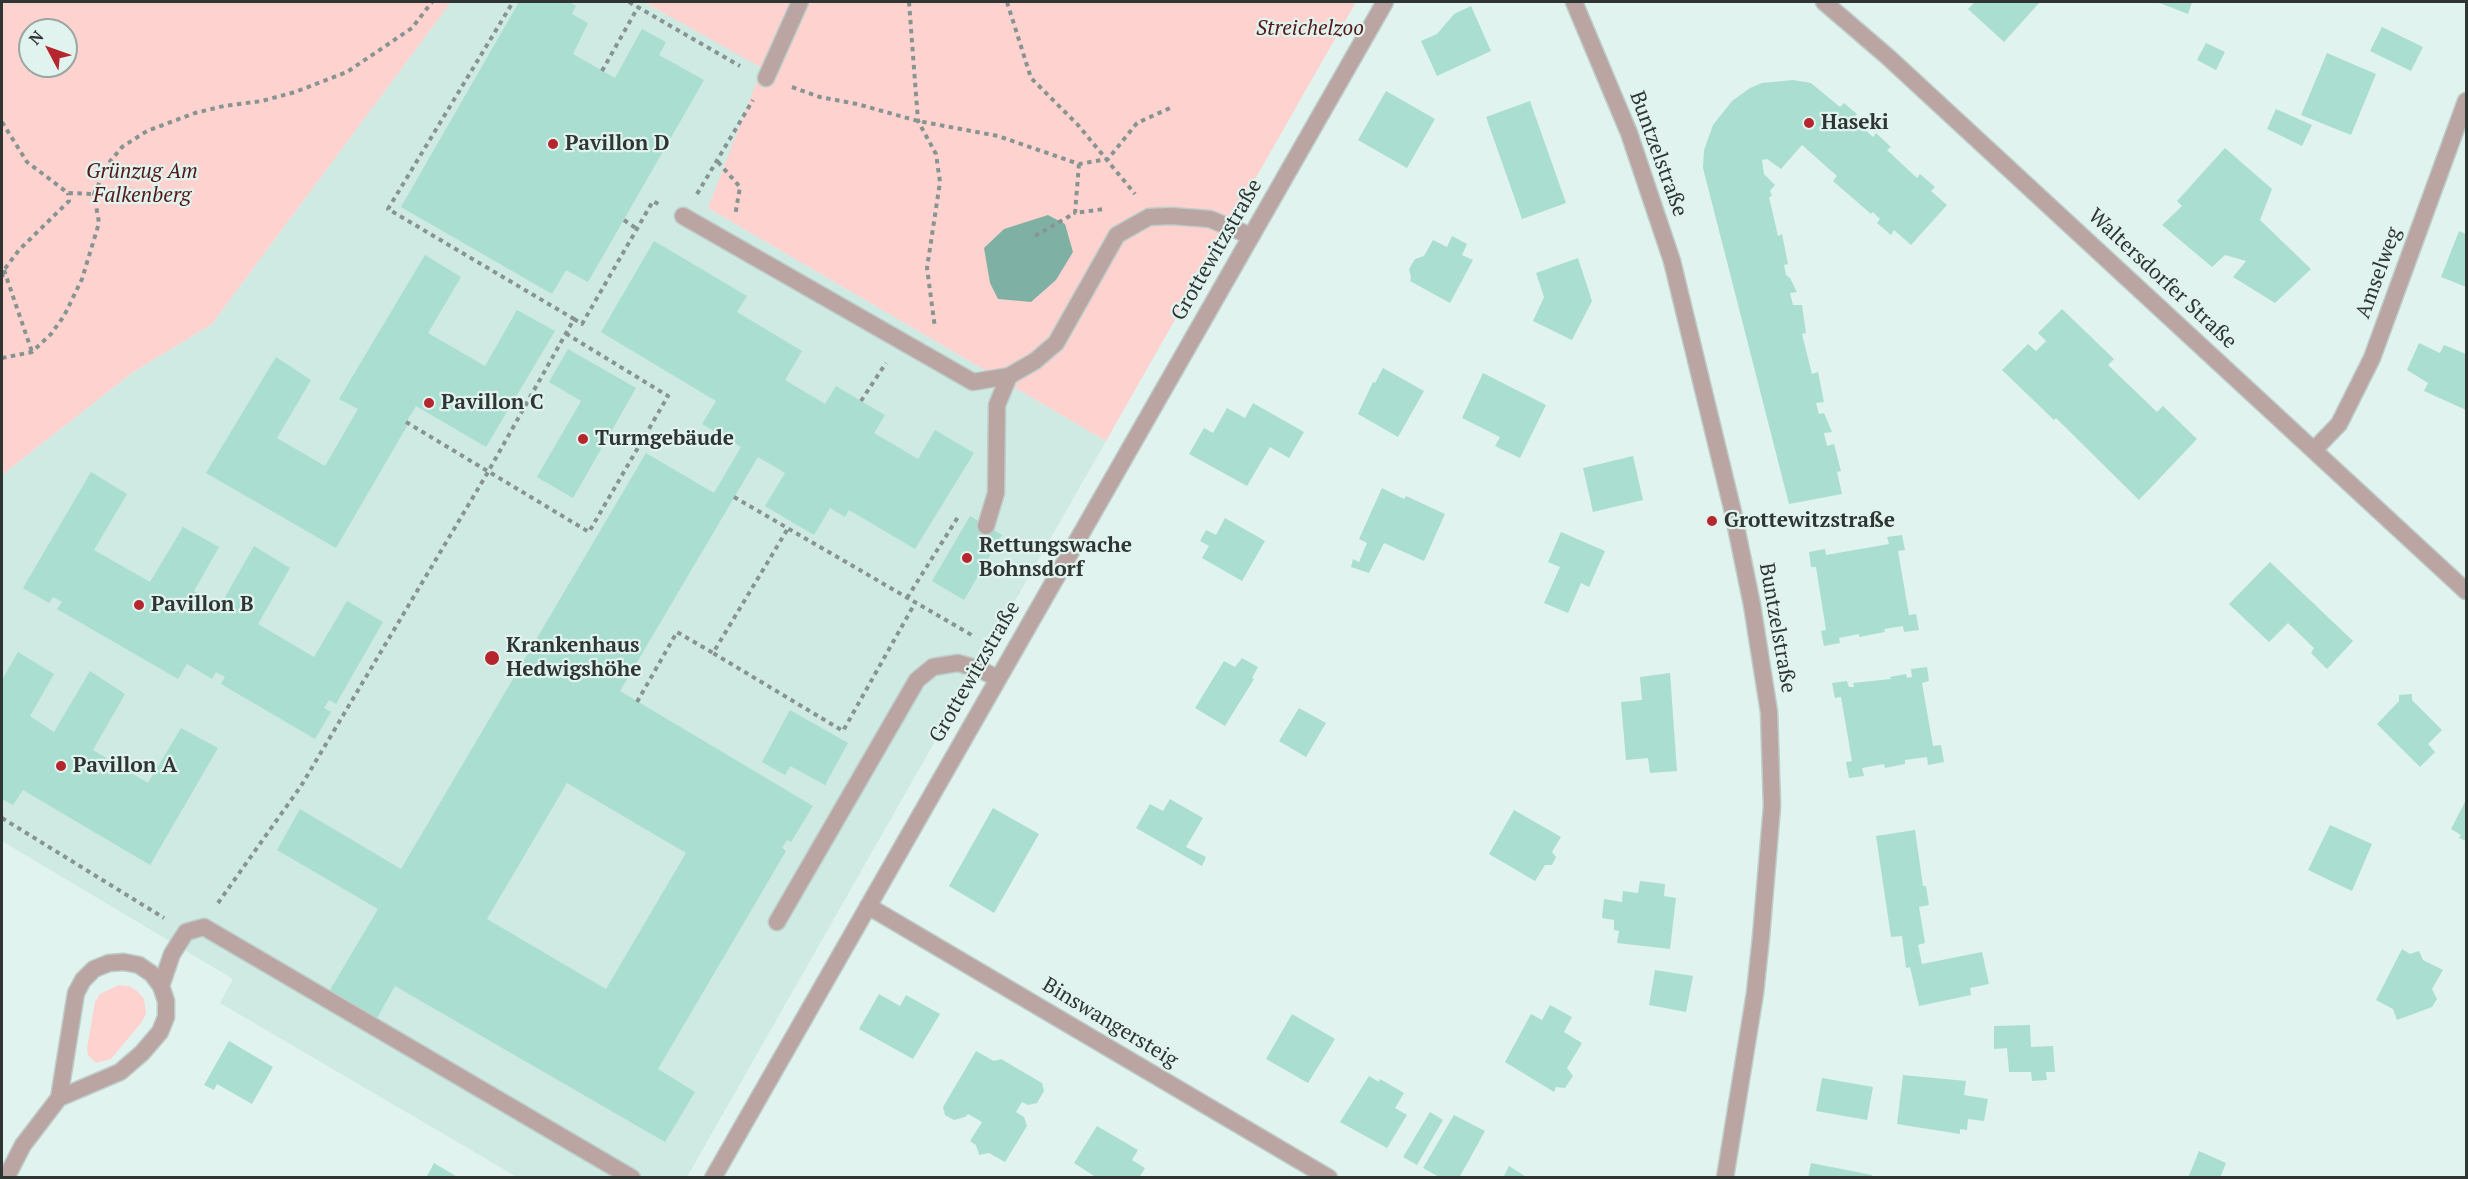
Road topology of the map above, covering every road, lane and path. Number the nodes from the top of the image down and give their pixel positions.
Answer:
1 (432, 2) edge
2 (513, 2) edge
3 (628, 2) edge
4 (800, 2) edge
5 (909, 2) edge
6 (1010, 2) edge
7 (1385, 2) edge
8 (1574, 2) edge
9 (1824, 2) edge
10 (638, 7) junction
11 (494, 33) junction
12 (499, 36) dead end
13 (602, 71) dead end
14 (766, 78) junction
15 (2466, 101) edge
16 (1170, 108) dead end
17 (918, 121) junction
18 (2, 122) edge
19 (1108, 159) junction
20 (718, 162) junction
21 (1079, 164) junction
22 (68, 193) junction
23 (94, 195) junction
24 (1109, 209) dead end
25 (1075, 213) junction
26 (683, 216) junction
27 (1149, 217) junction
28 (624, 220) dead end
29 (637, 229) junction
30 (1035, 236) dead end
31 (1251, 236) junction
32 (731, 243) junction
33 (4, 270) junction
34 (2, 277) edge
35 (574, 319) junction
36 (565, 333) junction
37 (32, 352) junction
38 (2, 358) edge
39 (946, 366) junction
40 (881, 372) dead end
41 (1009, 376) junction
42 (861, 401) dead end
43 (406, 422) dead end
44 (2314, 450) junction
45 (488, 472) junction
46 (996, 494) junction
47 (734, 497) dead end
48 (986, 526) dead end
49 (950, 527) junction
50 (787, 530) junction
51 (960, 533) dead end
52 (2466, 591) edge
53 (907, 598) junction
54 (915, 603) junction
55 (713, 653) junction
56 (1010, 657) junction
57 (997, 678) junction
58 (638, 702) dead end
59 (2, 818) edge
60 (867, 906) junction
61 (777, 922) dead end
62 (204, 927) junction
63 (186, 932) junction
64 (161, 986) junction
65 (59, 1098) junction
66 (6, 1178) edge
67 (632, 1178) edge
68 (713, 1178) edge
69 (1329, 1178) edge
70 (1725, 1178) edge

1 - 23 path
2 - 11 path
3 - 10 path
4 - 14 street
5 - 17 path
6 - 19 path
7 - 31 street, Grottewitzstraße
8 - 70 street, Buntzelstraße
9 - 44 street, Waltersdorfer Straße
10 - 13 path
10 - 14 path
11 - 12 path
11 - 35 path
14 - 17 path
14 - 20 path
15 - 44 street, Amselweg
16 - 19 path
17 - 21 path
17 - 39 path
18 - 22 path
19 - 21 path
19 - 27 path
20 - 26 path
20 - 32 path
21 - 25 path
22 - 23 path
22 - 33 path
23 - 37 path
24 - 25 path
25 - 30 path
26 - 29 path
26 - 32 street
27 - 31 street
27 - 41 street
28 - 29 path
29 - 35 path
31 - 56 street, Grottewitzstraße
32 - 39 street
33 - 34 path
33 - 37 path
35 - 36 path
36 - 45 path
36 - 45 path
37 - 38 path
39 - 41 street
40 - 42 path
41 - 46 street
43 - 45 path
44 - 52 street, Waltersdorfer Straße
45 - 62 path
46 - 48 street
46 - 49 path
47 - 50 path
49 - 51 path
49 - 53 path
50 - 53 path
50 - 55 path
53 - 54 path
54 - 55 path
54 - 56 path
55 - 58 path
56 - 57 street, Grottewitzstraße
57 - 60 street, Grottewitzstraße
57 - 61 street
59 - 63 path
60 - 68 street, Grottewitzstraße
60 - 69 street, Binswangersteig
62 - 63 street
62 - 67 street
63 - 64 street
64 - 65 street
64 - 65 street
65 - 66 street

